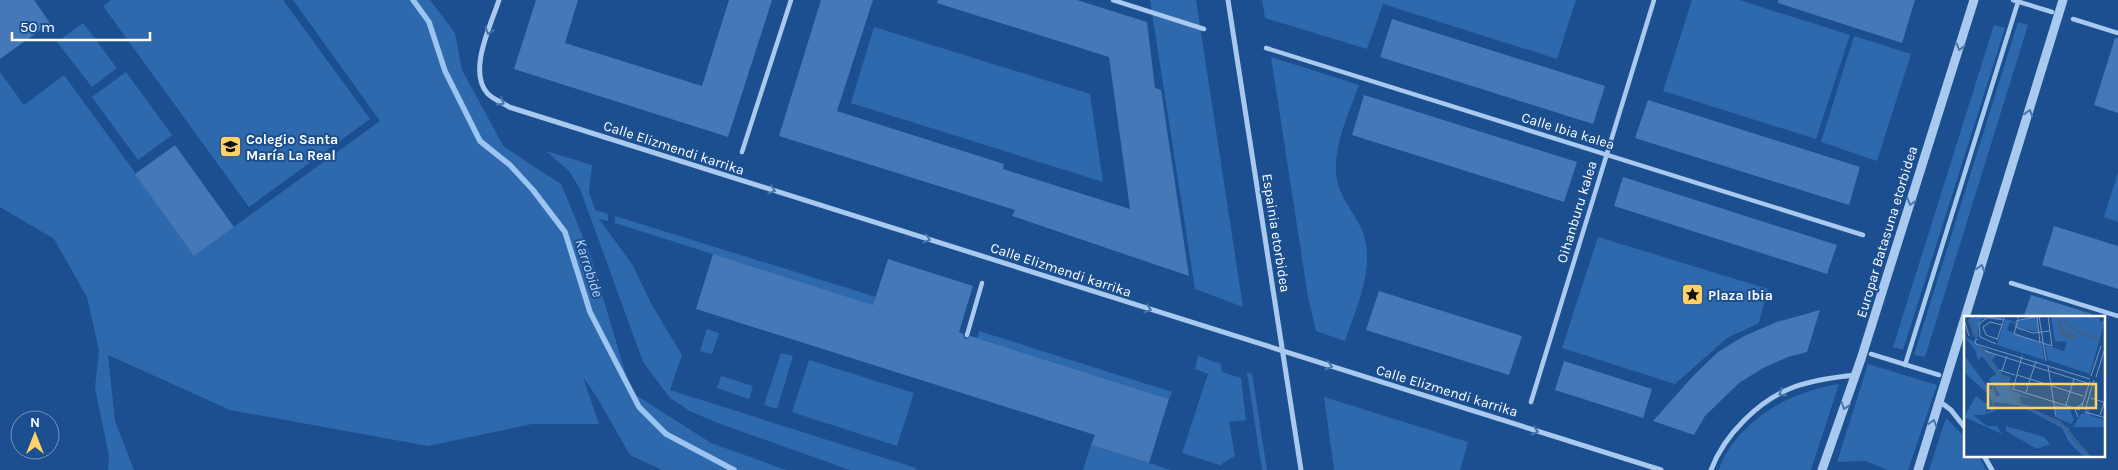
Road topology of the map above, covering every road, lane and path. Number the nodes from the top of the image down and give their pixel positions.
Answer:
1 (499, 0) edge
2 (790, 0) edge
3 (1113, 0) edge
4 (1228, 0) edge
5 (1654, 0) edge
6 (1974, 0) edge
7 (2063, 0) edge
8 (2016, 1) edge
9 (2052, 12) dead end
10 (2072, 19) dead end
11 (1204, 28) dead end
12 (2118, 33) edge
13 (1266, 48) dead end
14 (742, 152) dead end
15 (1606, 155) junction
16 (1863, 235) dead end
17 (982, 283) dead end
18 (2011, 283) dead end
19 (1966, 316) edge
20 (2118, 316) edge
21 (1964, 324) edge
22 (967, 335) dead end
23 (1283, 352) junction
24 (1871, 354) dead end
25 (1905, 365) junction
26 (1856, 375) junction
27 (1938, 375) dead end
28 (1531, 402) dead end
29 (1940, 402) junction
30 (1964, 427) edge
31 (1985, 458) edge
32 (1301, 470) edge
33 (1661, 470) edge
34 (1711, 470) edge
35 (1822, 470) edge
36 (1918, 470) edge
37 (1992, 470) edge

1 -> 23 street, Calle Elizmendi karrika
2 - 14 street
3 - 11 street
4 - 23 street, Espainia etorbidea
5 - 15 street, Oihanburu kalea
6 -> 26 street, Europar Batasuna etorbidea
19 -> 7 street
8 - 9 street
8 - 25 street
10 - 12 street
13 - 15 street, Calle Ibia kalea
15 - 16 street, Calle Ibia kalea
15 - 28 street, Oihanburu kalea
17 - 22 street
18 - 20 street
29 -> 21 street
23 - 32 street, Espainia etorbidea
23 -> 33 street, Calle Elizmendi karrika
24 - 25 street
25 - 27 street
26 -> 34 street
26 -> 35 street, Europar Batasuna etorbidea
29 - 30 street
36 -> 29 street
31 - 37 street

